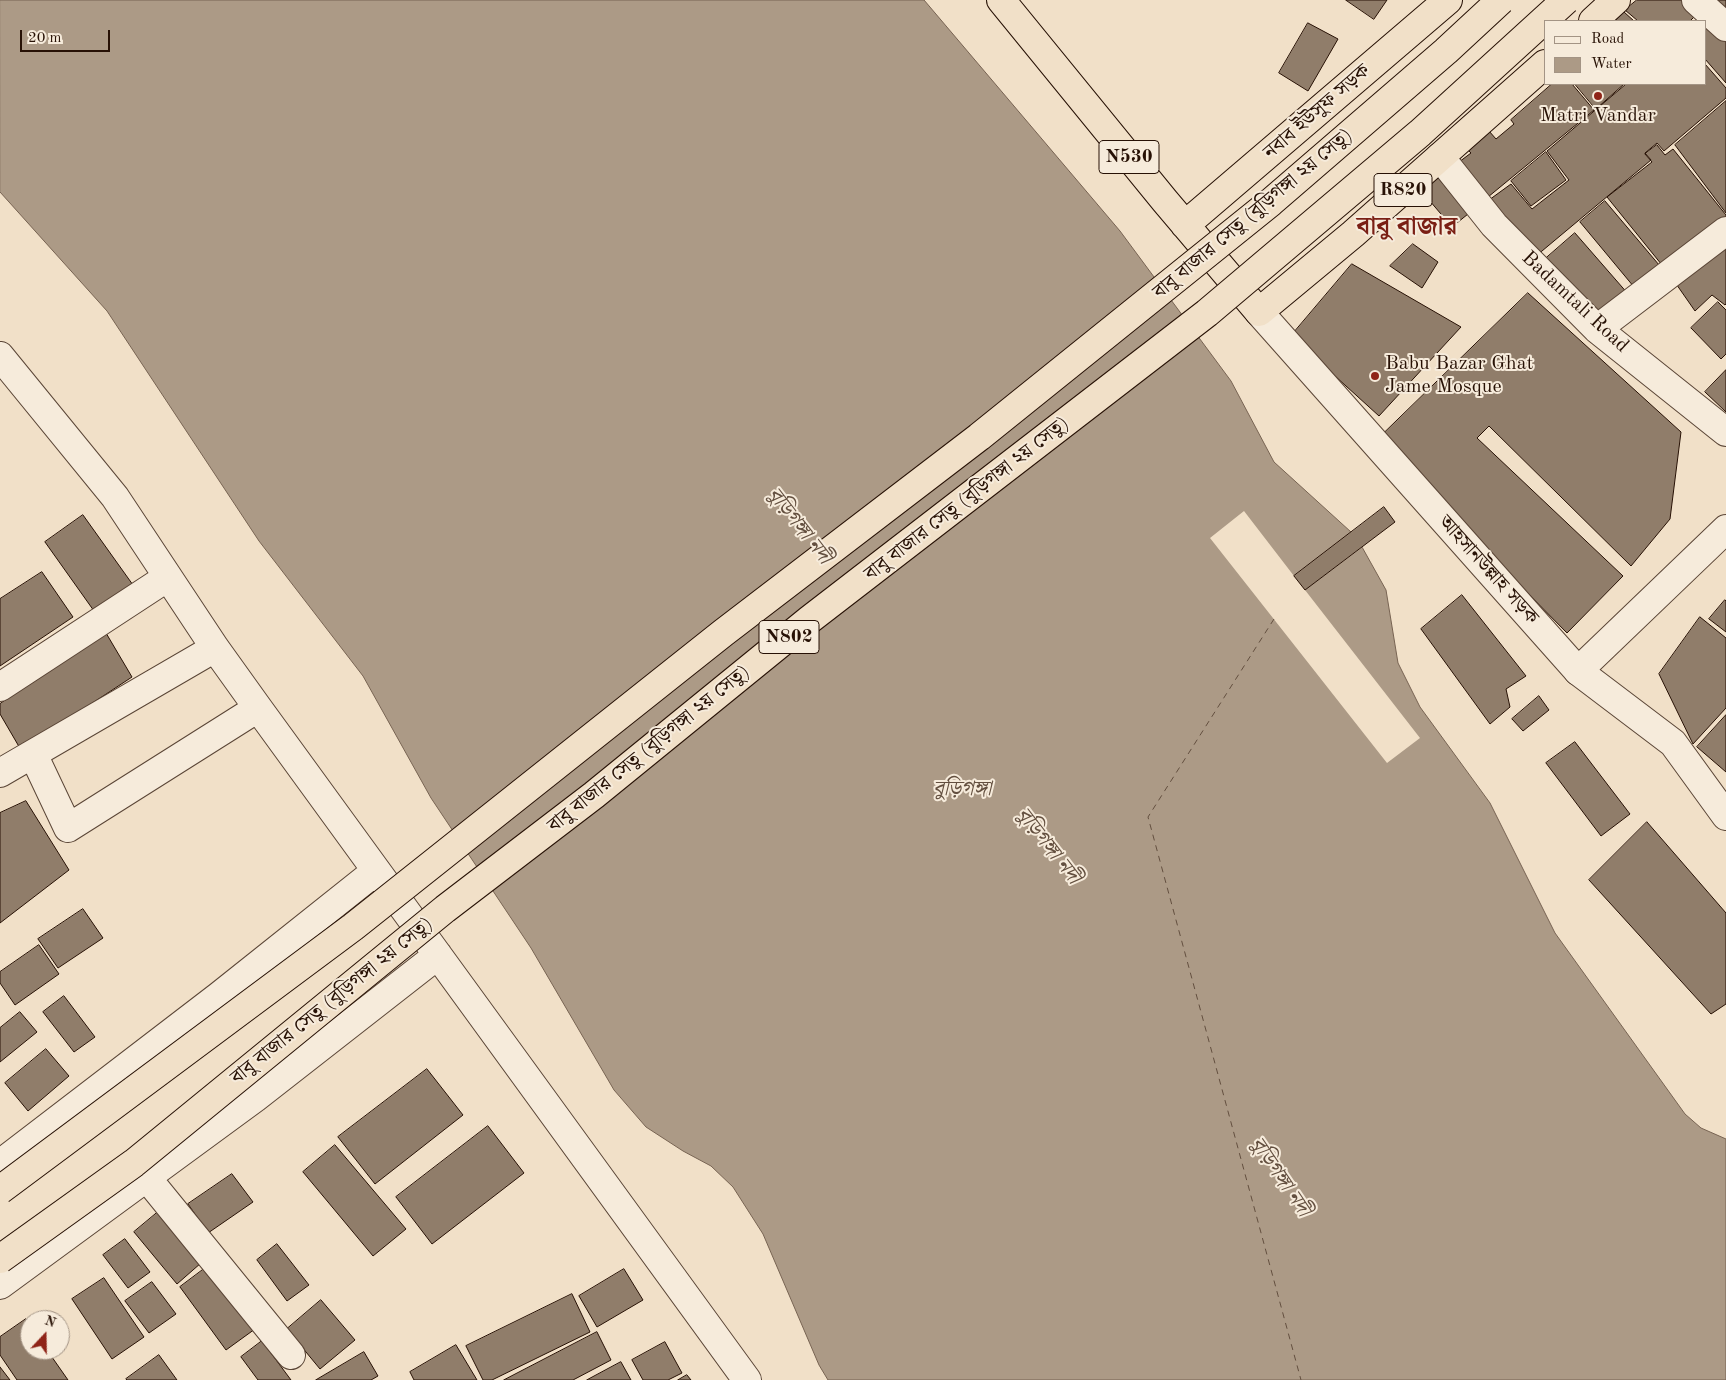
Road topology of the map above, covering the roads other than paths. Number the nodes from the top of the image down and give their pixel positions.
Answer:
1 (1001, 0) edge
2 (1448, 0) edge
3 (1500, 0) edge
4 (1566, 0) edge
5 (1616, 0) edge
6 (1696, 0) edge
7 (1544, 20) edge
8 (1544, 20) edge
9 (1595, 20) edge
10 (1726, 27) edge
11 (1544, 65) edge
12 (1440, 156) junction
13 (1185, 225) junction
14 (1726, 231) edge
15 (1259, 312) junction
16 (1597, 329) junction
17 (0, 356) edge
18 (1726, 432) edge
19 (1726, 529) edge
20 (168, 577) junction
21 (215, 648) junction
22 (1578, 672) junction
23 (0, 687) edge
24 (258, 708) junction
25 (33, 754) junction
26 (0, 773) edge
27 (1726, 816) edge
28 (376, 871) junction
29 (438, 955) junction
30 (0, 1164) edge
31 (147, 1178) junction
32 (0, 1190) edge
33 (0, 1259) edge
34 (0, 1285) edge
35 (291, 1355) dead end
36 (748, 1380) edge

1 - 13 highway, N530
2 - 13 highway, নবাব ইউসুফ সড়ক
3 - 32 highway, বাবু বাজার সেতু (বুড়িগঙ্গা ২য় সেতু) / N802, bridge
4 - 7 highway, বাবু বাজার সেতু (বুড়িগঙ্গা ২য় সেতু) / N802, bridge
5 - 9 highway
6 - 10 street
8 - 33 highway, বাবু বাজার সেতু (বুড়িগঙ্গা ২য় সেতু) / N802, bridge
11 - 12 highway, R820
12 - 15 highway, R820
12 - 16 street, Badamtali Road
13 - 15 highway, N530
14 - 16 street
15 - 22 street, আহসানউল্লাহ সড়ক
16 - 18 street, Badamtali Road
17 - 20 street
19 - 22 street
20 - 21 street
20 - 23 street
21 - 24 street
21 - 25 street
22 - 27 street, আহসানউল্লাহ সড়ক
24 - 25 street
24 - 28 street
25 - 26 street
28 - 29 street
28 - 30 street
29 - 31 street
29 - 36 street
31 - 34 street
31 - 35 street

